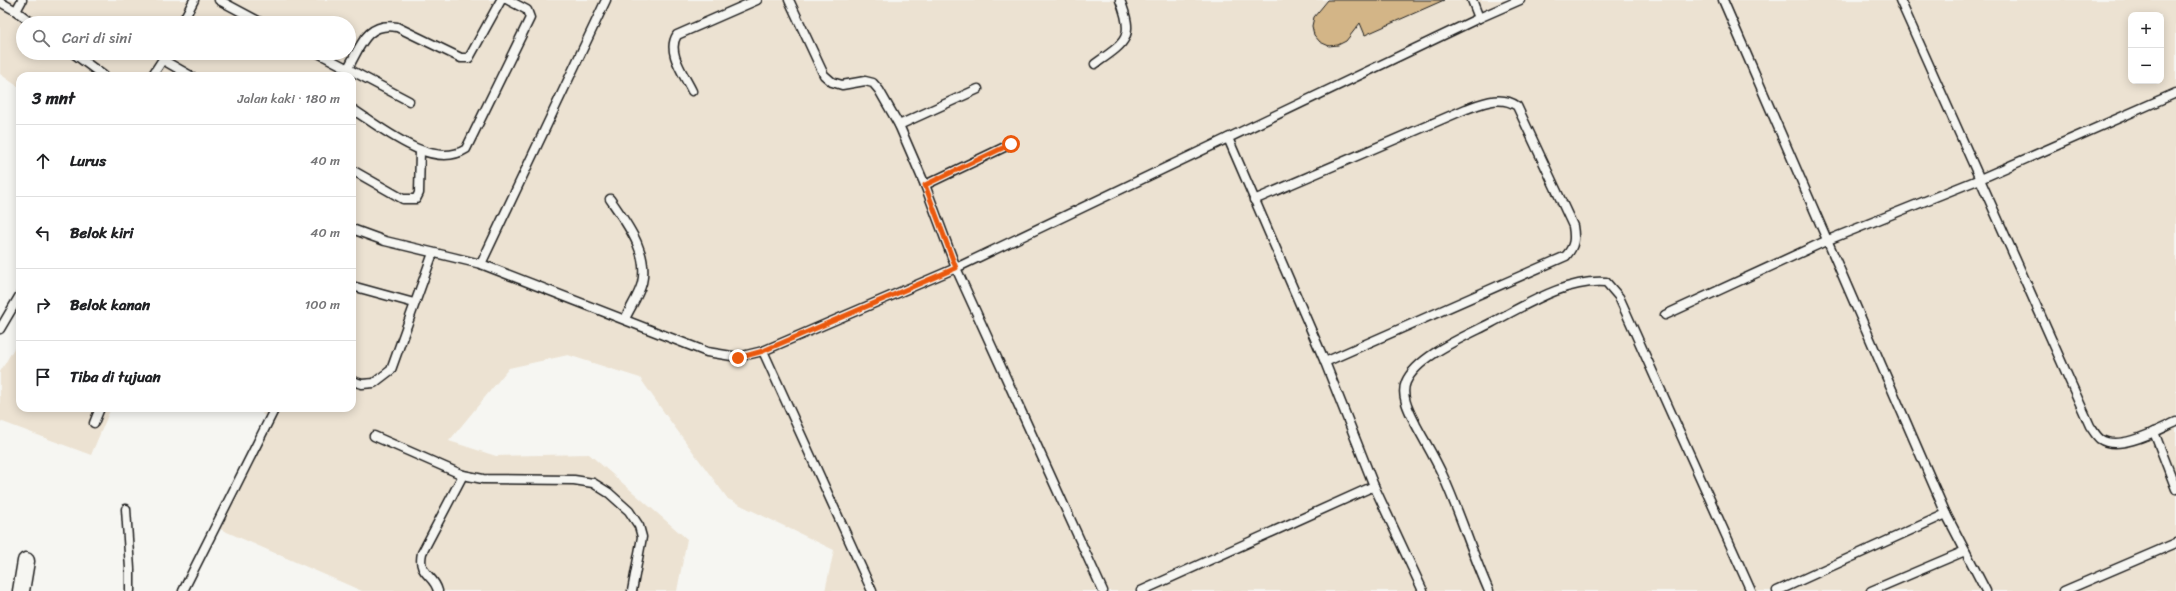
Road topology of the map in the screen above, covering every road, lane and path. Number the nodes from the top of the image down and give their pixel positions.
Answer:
1 (22, 0) edge
2 (194, 0) edge
3 (219, 0) edge
4 (501, 0) edge
5 (508, 0) edge
6 (606, 0) edge
7 (757, 0) edge
8 (789, 0) edge
9 (1120, 0) edge
10 (1472, 0) edge
11 (1520, 0) edge
12 (1724, 0) edge
13 (1900, 0) edge
14 (0, 2) edge
15 (16, 11) junction
16 (23, 16) edge
17 (186, 16) edge
18 (249, 16) edge
19 (1479, 18) junction
20 (356, 55) edge
21 (82, 60) edge
22 (162, 60) edge
23 (170, 60) edge
24 (332, 60) edge
25 (353, 60) edge
26 (1095, 64) dead end
27 (348, 68) junction
28 (99, 72) edge
29 (155, 72) edge
30 (185, 72) edge
31 (355, 72) edge
32 (356, 72) edge
33 (978, 89) dead end
34 (692, 91) dead end
35 (2176, 93) edge
36 (408, 101) dead end
37 (356, 111) edge
38 (898, 125) junction
39 (1228, 138) junction
40 (1011, 144) dead end
41 (420, 151) junction
42 (356, 172) edge
43 (1980, 179) junction
44 (925, 185) junction
45 (610, 200) dead end
46 (1254, 200) junction
47 (356, 230) edge
48 (1828, 240) junction
49 (433, 253) junction
50 (481, 264) junction
51 (956, 268) junction
52 (356, 287) edge
53 (16, 302) edge
54 (414, 303) junction
55 (1665, 315) dead end
56 (625, 319) junction
57 (0, 329) edge
58 (763, 351) junction
59 (1325, 362) junction
60 (356, 382) edge
61 (98, 412) edge
62 (273, 412) edge
63 (2176, 422) edge
64 (94, 423) dead end
65 (2154, 432) junction
66 (374, 436) dead end
67 (463, 475) junction
68 (1374, 486) junction
69 (2176, 489) edge
70 (126, 509) dead end
71 (1946, 514) junction
72 (2176, 543) edge
73 (1965, 551) junction
74 (26, 561) dead end
75 (21, 591) edge
76 (130, 591) edge
77 (183, 591) edge
78 (438, 591) edge
79 (632, 591) edge
80 (872, 591) edge
81 (1103, 591) edge
82 (1141, 591) edge
83 (1423, 591) edge
84 (1489, 591) edge
85 (1751, 591) edge
86 (1777, 591) edge
87 (1871, 591) edge
88 (1986, 591) edge
89 (2064, 591) edge

1 - 15 lane
2 - 17 lane
3 - 18 lane
4 - 20 lane
5 - 41 lane
6 - 50 lane
7 - 34 lane
8 - 38 lane
9 - 26 lane
10 - 19 lane
11 - 19 lane
12 - 48 lane
13 - 43 lane
14 - 15 lane
15 - 16 lane
19 - 39 lane
21 - 28 lane
22 - 29 lane
23 - 30 lane
24 - 27 lane
25 - 27 lane
27 - 31 lane
32 - 36 lane
33 - 38 lane
35 - 43 lane
37 - 41 lane
38 - 44 lane
39 - 46 lane
39 - 51 lane
40 - 44 lane
41 - 42 lane
43 - 48 lane
43 - 65 lane
44 - 51 lane
45 - 56 lane
46 - 59 lane
46 - 59 lane
47 - 49 lane
48 - 55 lane
48 - 71 lane
49 - 50 lane
49 - 54 lane
50 - 56 lane
51 - 58 lane
51 - 81 lane
52 - 54 lane
53 - 57 lane
54 - 60 lane
56 - 58 lane
58 - 80 lane
59 - 68 lane
61 - 64 lane
62 - 77 lane
63 - 65 lane
65 - 69 lane
66 - 67 lane
67 - 78 lane
67 - 79 lane
68 - 82 lane
68 - 83 lane
70 - 76 lane
71 - 73 lane
71 - 86 lane
72 - 89 lane
73 - 87 lane
73 - 88 lane
74 - 75 street
84 - 85 lane

